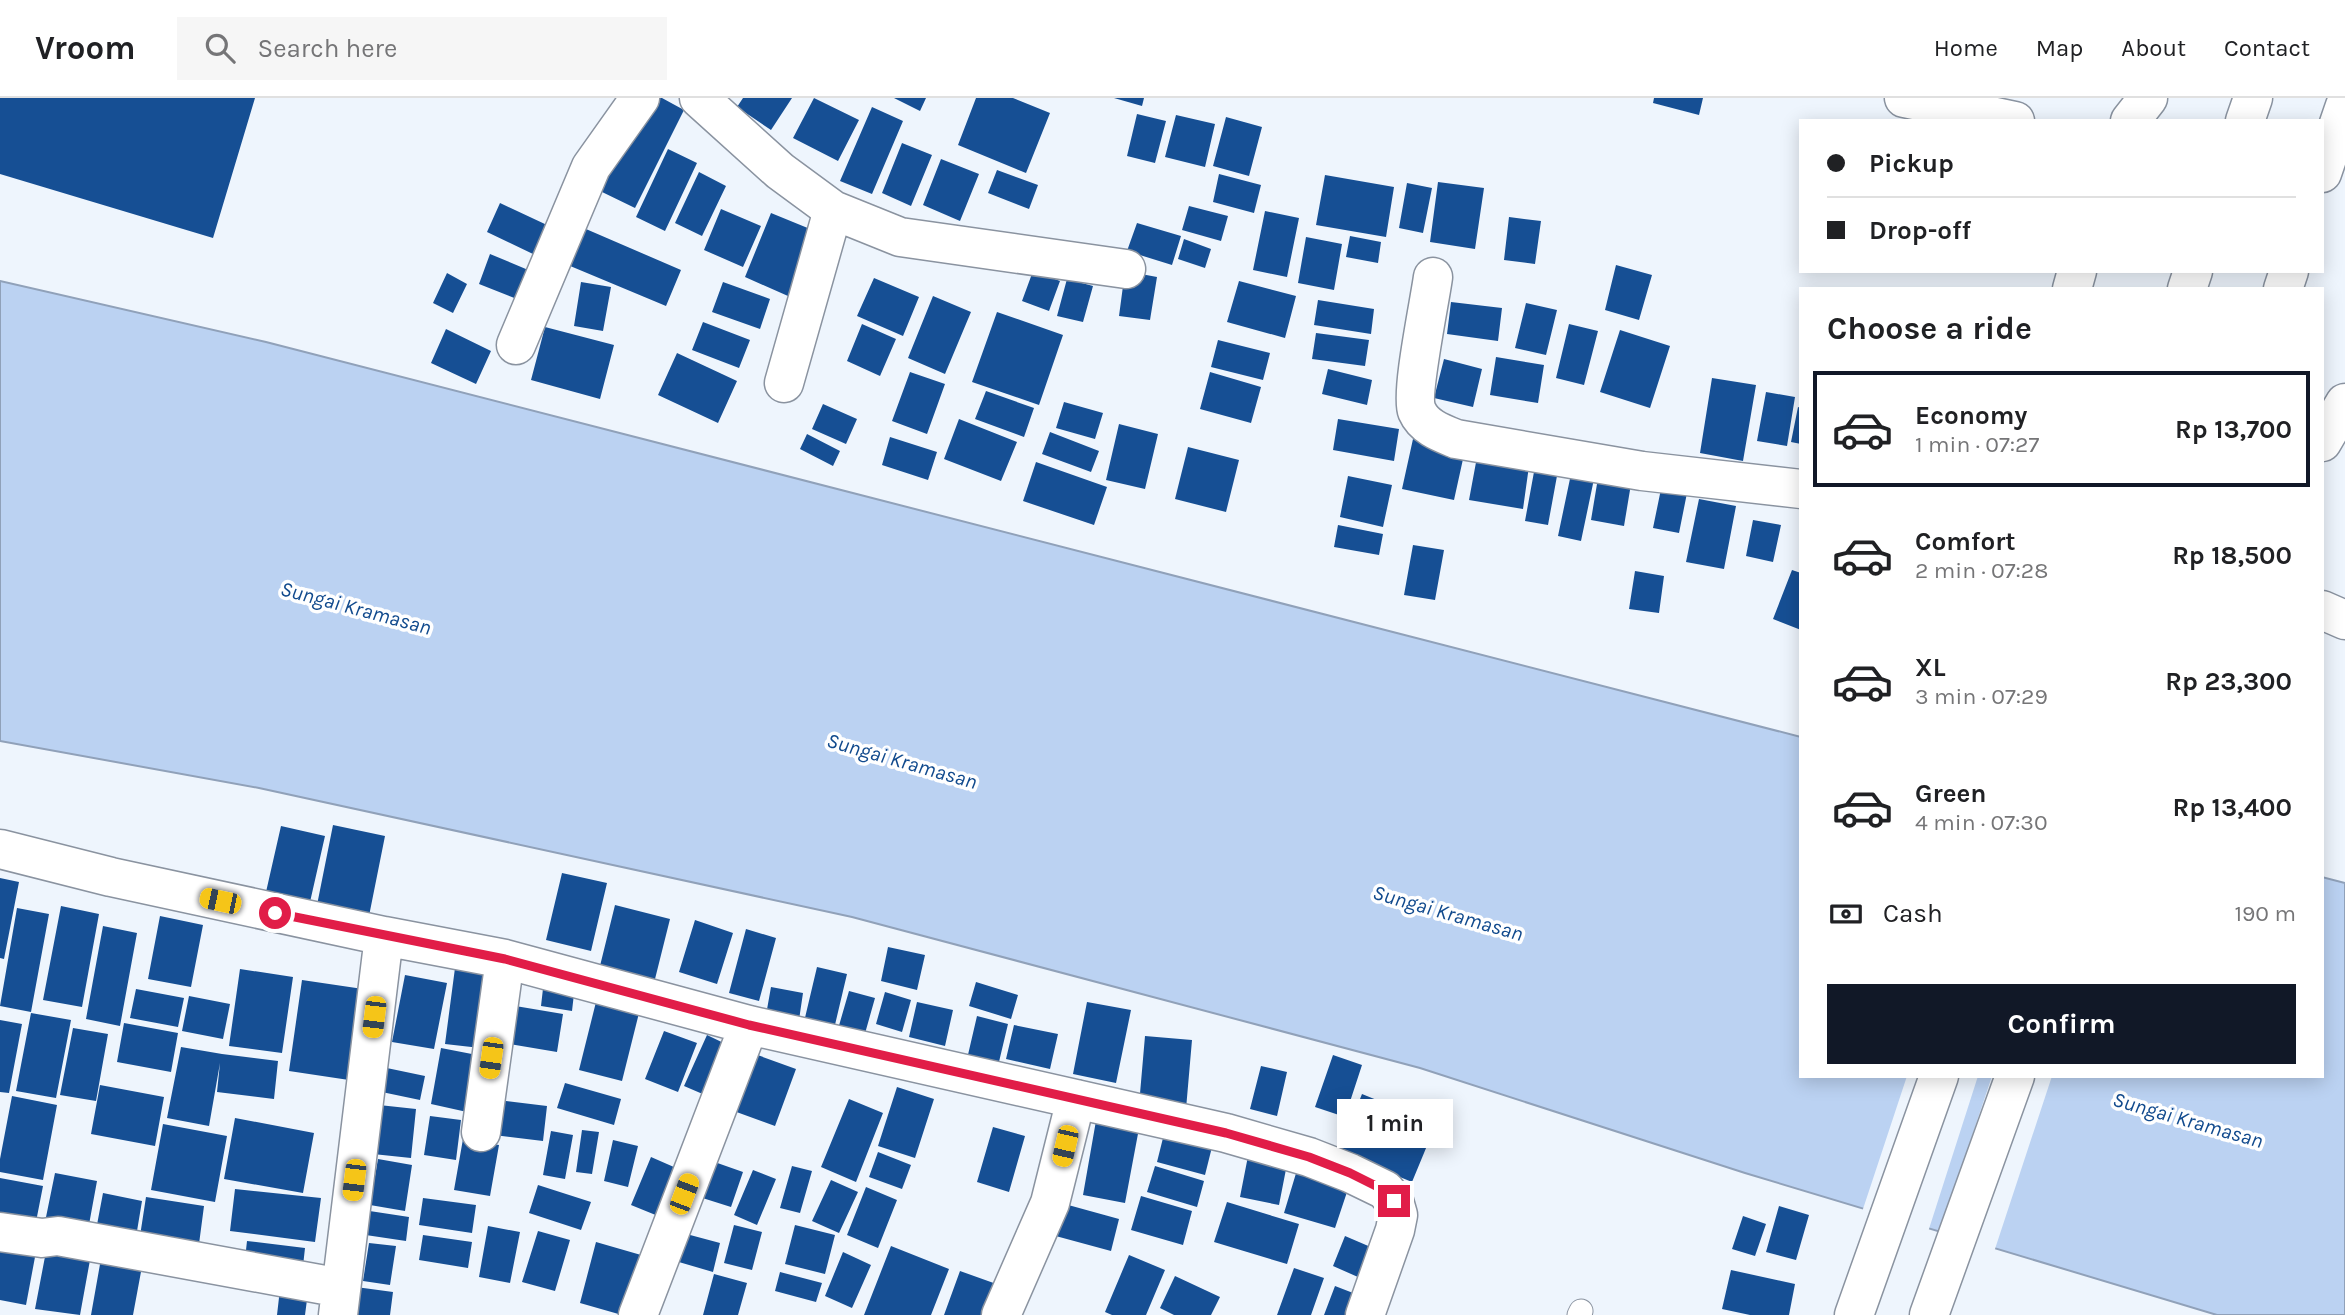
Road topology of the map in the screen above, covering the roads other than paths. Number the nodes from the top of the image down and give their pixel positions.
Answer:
1 (640, 98) edge
2 (699, 98) edge
3 (1904, 98) edge
4 (2148, 98) edge
5 (2253, 98) edge
6 (2345, 106) edge
7 (2005, 119) edge
8 (2132, 119) edge
9 (2246, 119) edge
10 (2324, 167) edge
11 (833, 210) junction
12 (1126, 269) dead end
13 (1433, 277) dead end
14 (516, 345) dead end
15 (784, 383) dead end
16 (2345, 403) edge
17 (2324, 439) edge
18 (1799, 489) edge
19 (2324, 611) edge
20 (2345, 621) edge
21 (0, 849) edge
22 (384, 936) junction
23 (505, 959) junction
24 (749, 1025) junction
25 (1938, 1078) edge
26 (2014, 1078) edge
27 (1076, 1099) junction
28 (481, 1132) dead end
29 (0, 1232) edge
30 (340, 1301) edge
31 (638, 1315) edge
32 (1001, 1315) edge
33 (1365, 1315) edge
34 (1854, 1315) edge
35 (1929, 1315) edge

1 - 14 main road
2 - 11 main road
3 - 7 main road
4 - 8 main road
5 - 9 main road
6 - 10 main road
11 - 12 main road
11 - 15 main road
13 - 18 main road
16 - 17 main road
19 - 20 main road
21 - 22 main road
22 - 23 main road
22 - 30 main road
23 - 24 main road
23 - 28 main road
24 - 27 main road
24 - 31 main road
25 - 34 main road
26 - 35 main road
27 - 32 main road
27 - 33 main road
29 - 30 main road

